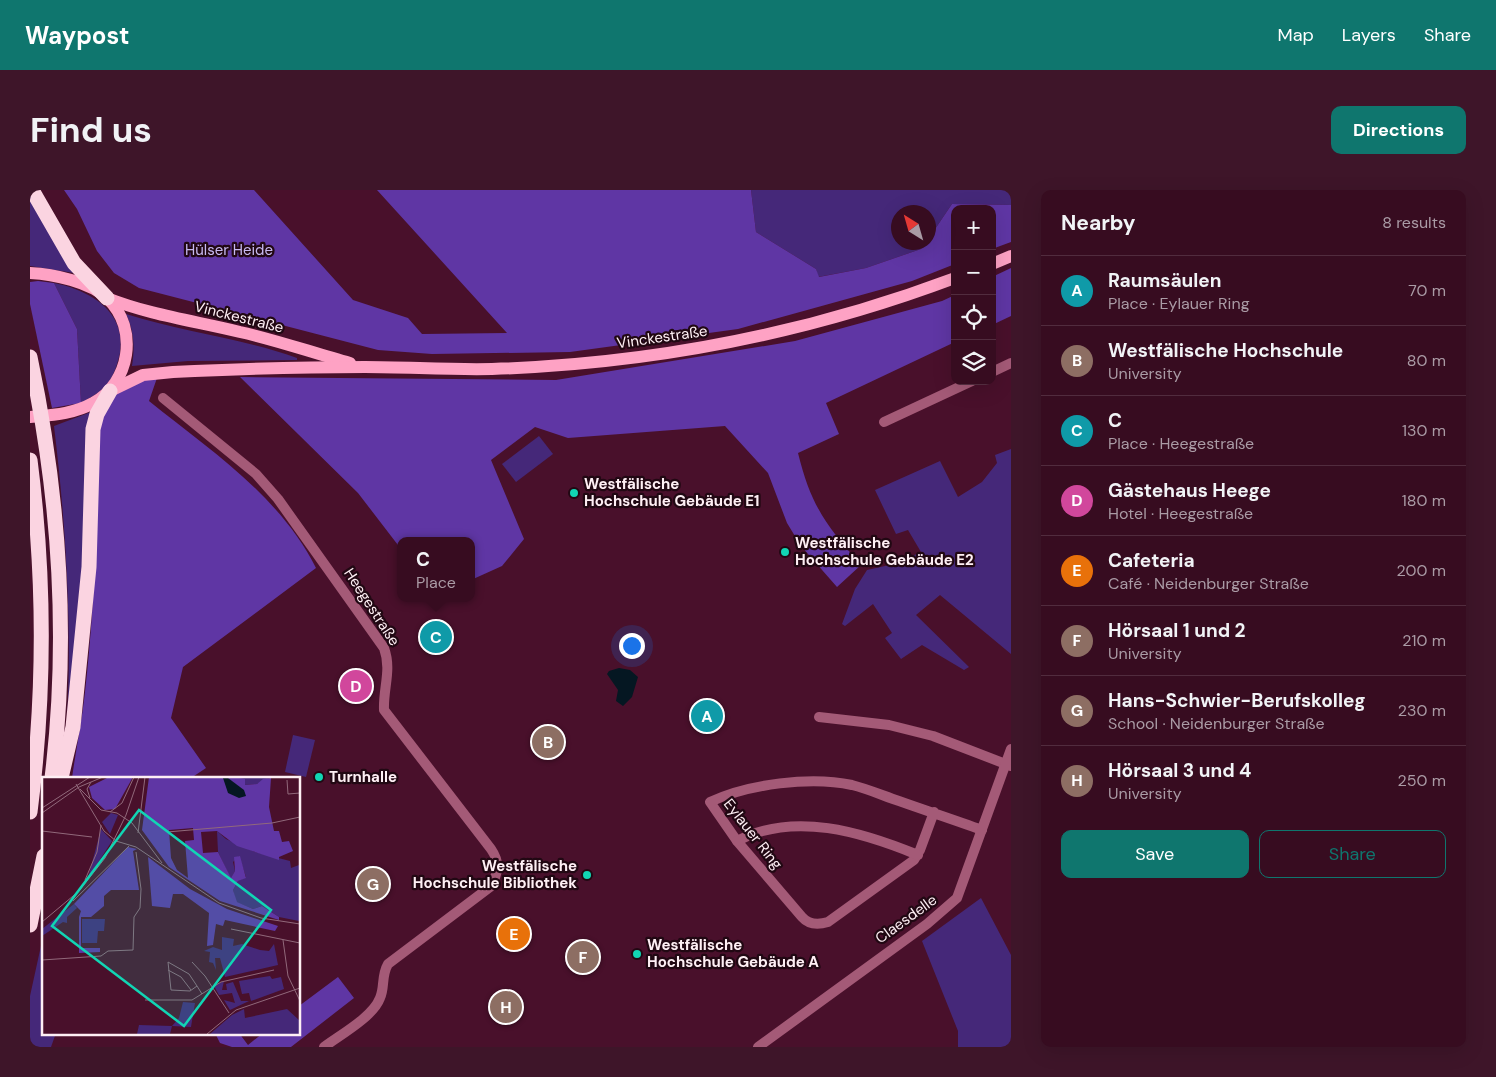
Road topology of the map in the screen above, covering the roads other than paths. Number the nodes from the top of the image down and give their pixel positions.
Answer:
1 (32, 190) edge
2 (1011, 256) edge
3 (996, 262) edge
4 (30, 273) edge
5 (951, 279) edge
6 (107, 298) junction
7 (30, 357) edge
8 (1011, 363) edge
9 (364, 367) junction
10 (996, 370) edge
11 (963, 385) edge
12 (110, 391) junction
13 (163, 398) dead end
14 (30, 417) edge
15 (884, 422) dead end
16 (30, 460) edge
17 (819, 717) dead end
18 (1011, 749) edge
19 (1008, 765) edge
20 (52, 777) edge
21 (61, 777) edge
22 (30, 812) edge
23 (934, 812) junction
24 (982, 830) junction
25 (737, 841) junction
26 (918, 855) junction
27 (42, 861) edge
28 (30, 925) edge
29 (324, 1047) edge
30 (758, 1047) edge

1 - 6 highway
2 - 3 main road
4 - 6 main road, Vinckestraße
5 - 9 main road, Vinckestraße
6 - 9 main road, Vinckestraße
6 - 12 main road
7 - 20 highway
8 - 10 street
9 - 12 main road, Vinckestraße
11 - 15 street
12 - 14 main road, Vinckestraße
12 - 21 highway
13 - 29 street, Heegestraße
16 - 22 highway
17 - 19 street
18 - 19 street, Claesdelle
19 - 24 street, Claesdelle
23 - 24 street, Eylauer Ring
23 - 25 street, Eylauer Ring
23 - 26 street
24 - 30 street, Claesdelle
25 - 26 street
25 - 26 street, Eylauer Ring
27 - 28 highway

